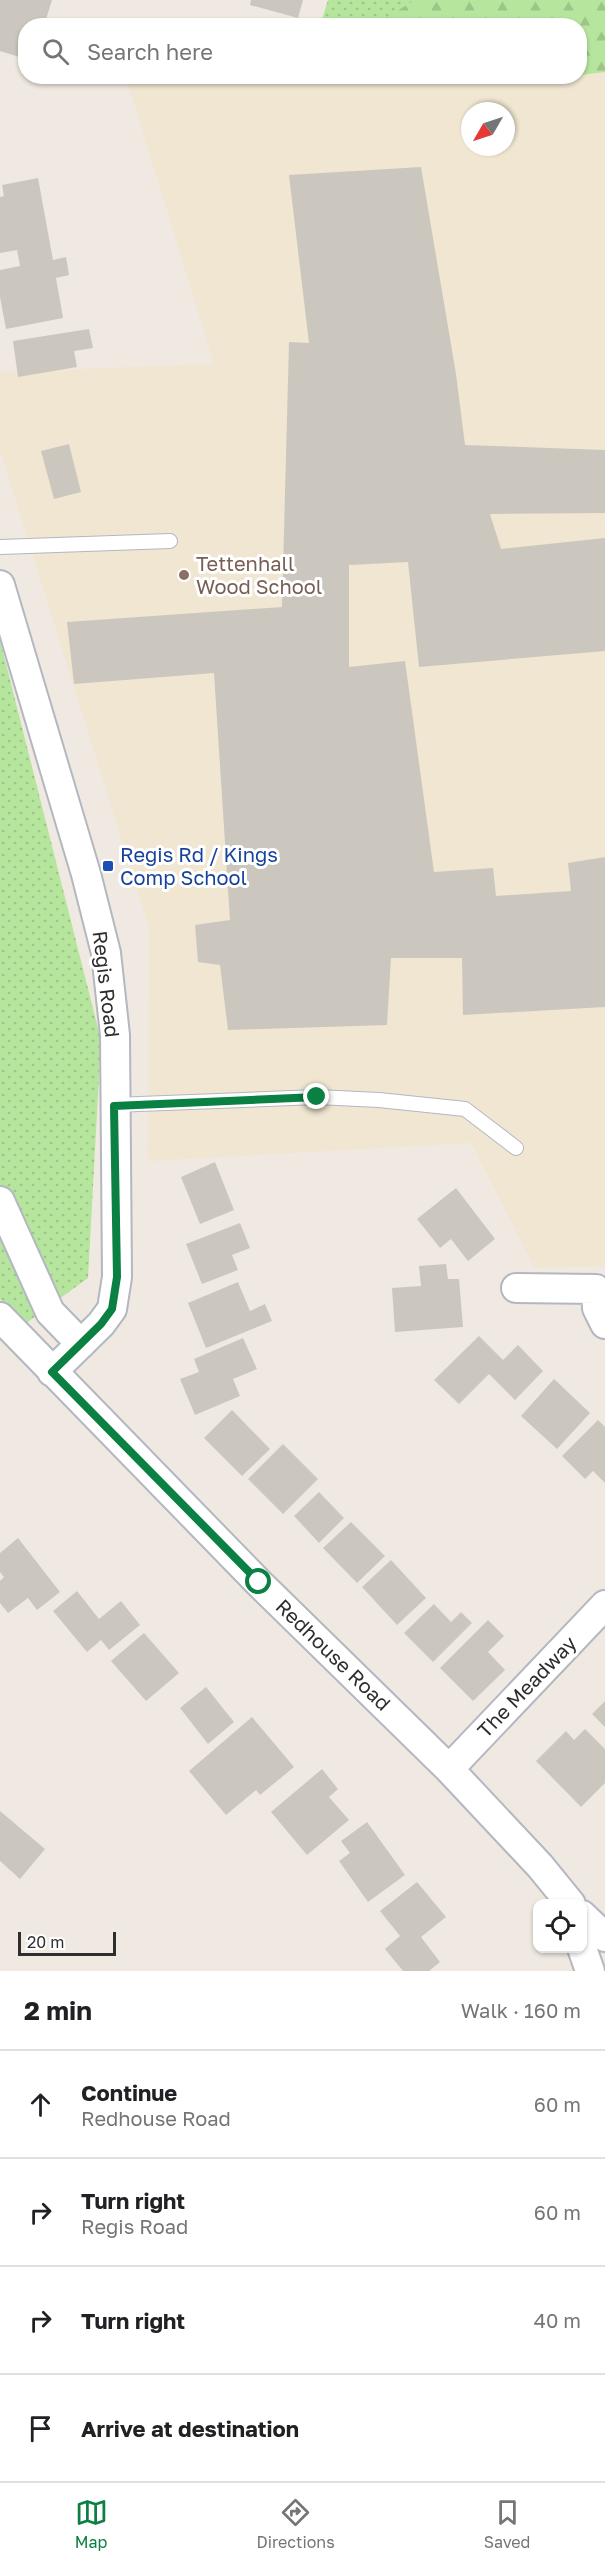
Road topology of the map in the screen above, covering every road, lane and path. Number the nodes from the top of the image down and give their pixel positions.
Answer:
1 (170, 541) dead end
2 (0, 547) edge
3 (0, 585) edge
4 (114, 1106) junction
5 (516, 1148) dead end
6 (0, 1201) edge
7 (516, 1288) dead end
8 (0, 1317) edge
9 (605, 1324) edge
10 (81, 1344) junction
11 (52, 1372) junction
12 (605, 1605) edge
13 (449, 1769) junction
14 (565, 1899) edge
15 (587, 1920) edge
16 (605, 1936) edge
17 (584, 1953) edge
18 (590, 1971) edge

1 - 2 lane
3 - 4 street, Regis Road
4 - 5 lane
4 - 10 street, Regis Road
6 - 10 street
7 - 9 street
8 - 11 street, Redhouse Road
10 - 11 street, Regis Road
11 - 13 street, Redhouse Road
12 - 13 street, The Meadway
13 - 14 street, Redhouse Road
15 - 16 street
17 - 18 street

